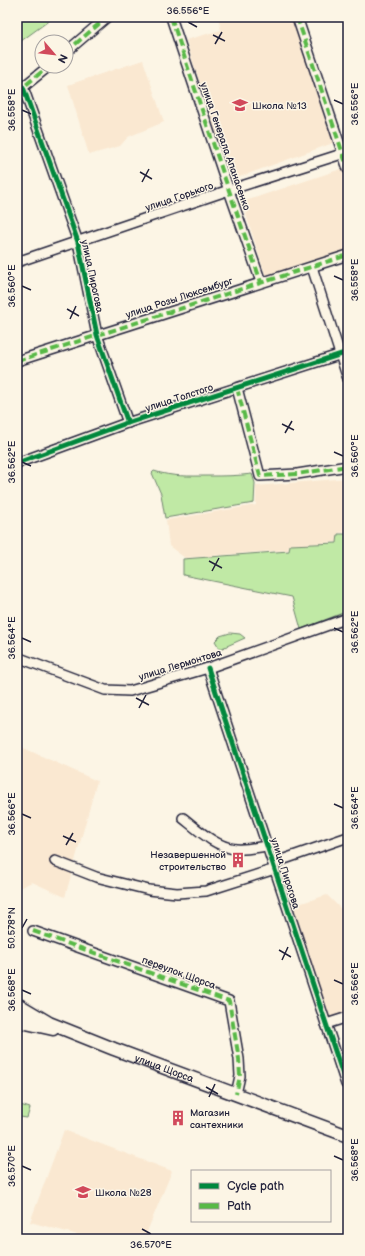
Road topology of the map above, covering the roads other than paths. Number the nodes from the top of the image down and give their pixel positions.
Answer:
1 (107, 17) edge
2 (171, 17) edge
3 (297, 17) edge
4 (74, 45) edge
5 (39, 74) edge
6 (20, 90) edge
7 (345, 153) edge
8 (348, 169) edge
9 (229, 190) junction
10 (78, 242) junction
11 (348, 255) edge
12 (17, 262) edge
13 (312, 267) junction
14 (262, 282) junction
15 (97, 335) junction
16 (344, 353) edge
17 (17, 361) edge
18 (348, 379) edge
19 (237, 388) junction
20 (128, 423) junction
21 (17, 463) edge
22 (348, 466) edge
23 (348, 618) edge
24 (17, 657) edge
25 (208, 668) junction
26 (183, 818) dead end
27 (348, 837) edge
28 (268, 846) junction
29 (56, 860) dead end
30 (274, 866) junction
31 (33, 931) dead end
32 (17, 1004) edge
33 (17, 1014) edge
34 (348, 1018) edge
35 (17, 1021) edge
36 (49, 1023) junction
37 (326, 1024) junction
38 (81, 1036) junction
39 (346, 1084) dead end
40 (236, 1094) junction
41 (261, 1103) junction
42 (348, 1128) edge
43 (348, 1136) edge

1 - 4 street
2 - 9 street, улица Генерала Апанасенко
3 - 7 street
5 - 6 street
6 - 10 street, улица Пирогова
7 - 8 street
7 - 9 street, улица Горького
9 - 10 street, улица Горького
9 - 14 street, улица Генерала Апанасенко
10 - 12 street, улица Горького
10 - 15 street, улица Пирогова
11 - 13 street, улица Розы Люксембург
13 - 14 street, улица Розы Люксембург
13 - 16 street
14 - 15 street, улица Розы Люксембург
15 - 17 street, улица Розы Люксембург
15 - 20 street, улица Пирогова
16 - 18 street
16 - 19 street, улица Толстого
19 - 20 street, улица Толстого
19 - 22 street
20 - 21 street, улица Толстого
23 - 25 street, улица Лермонтова
24 - 25 street, улица Лермонтова
25 - 28 street, улица Пирогова
26 - 28 street
27 - 30 street
28 - 30 street, улица Пирогова
29 - 30 street
30 - 37 street, улица Пирогова
31 - 40 street, переулок Щорса
32 - 36 main road, улица Щорса
33 - 36 street, улица Щорса
34 - 37 street
35 - 38 main road
36 - 38 main road, улица Щорса
37 - 39 street, улица Пирогова
38 - 40 main road, улица Щорса
40 - 41 main road, улица Щорса
41 - 42 main road
41 - 43 main road, улица Щорса

